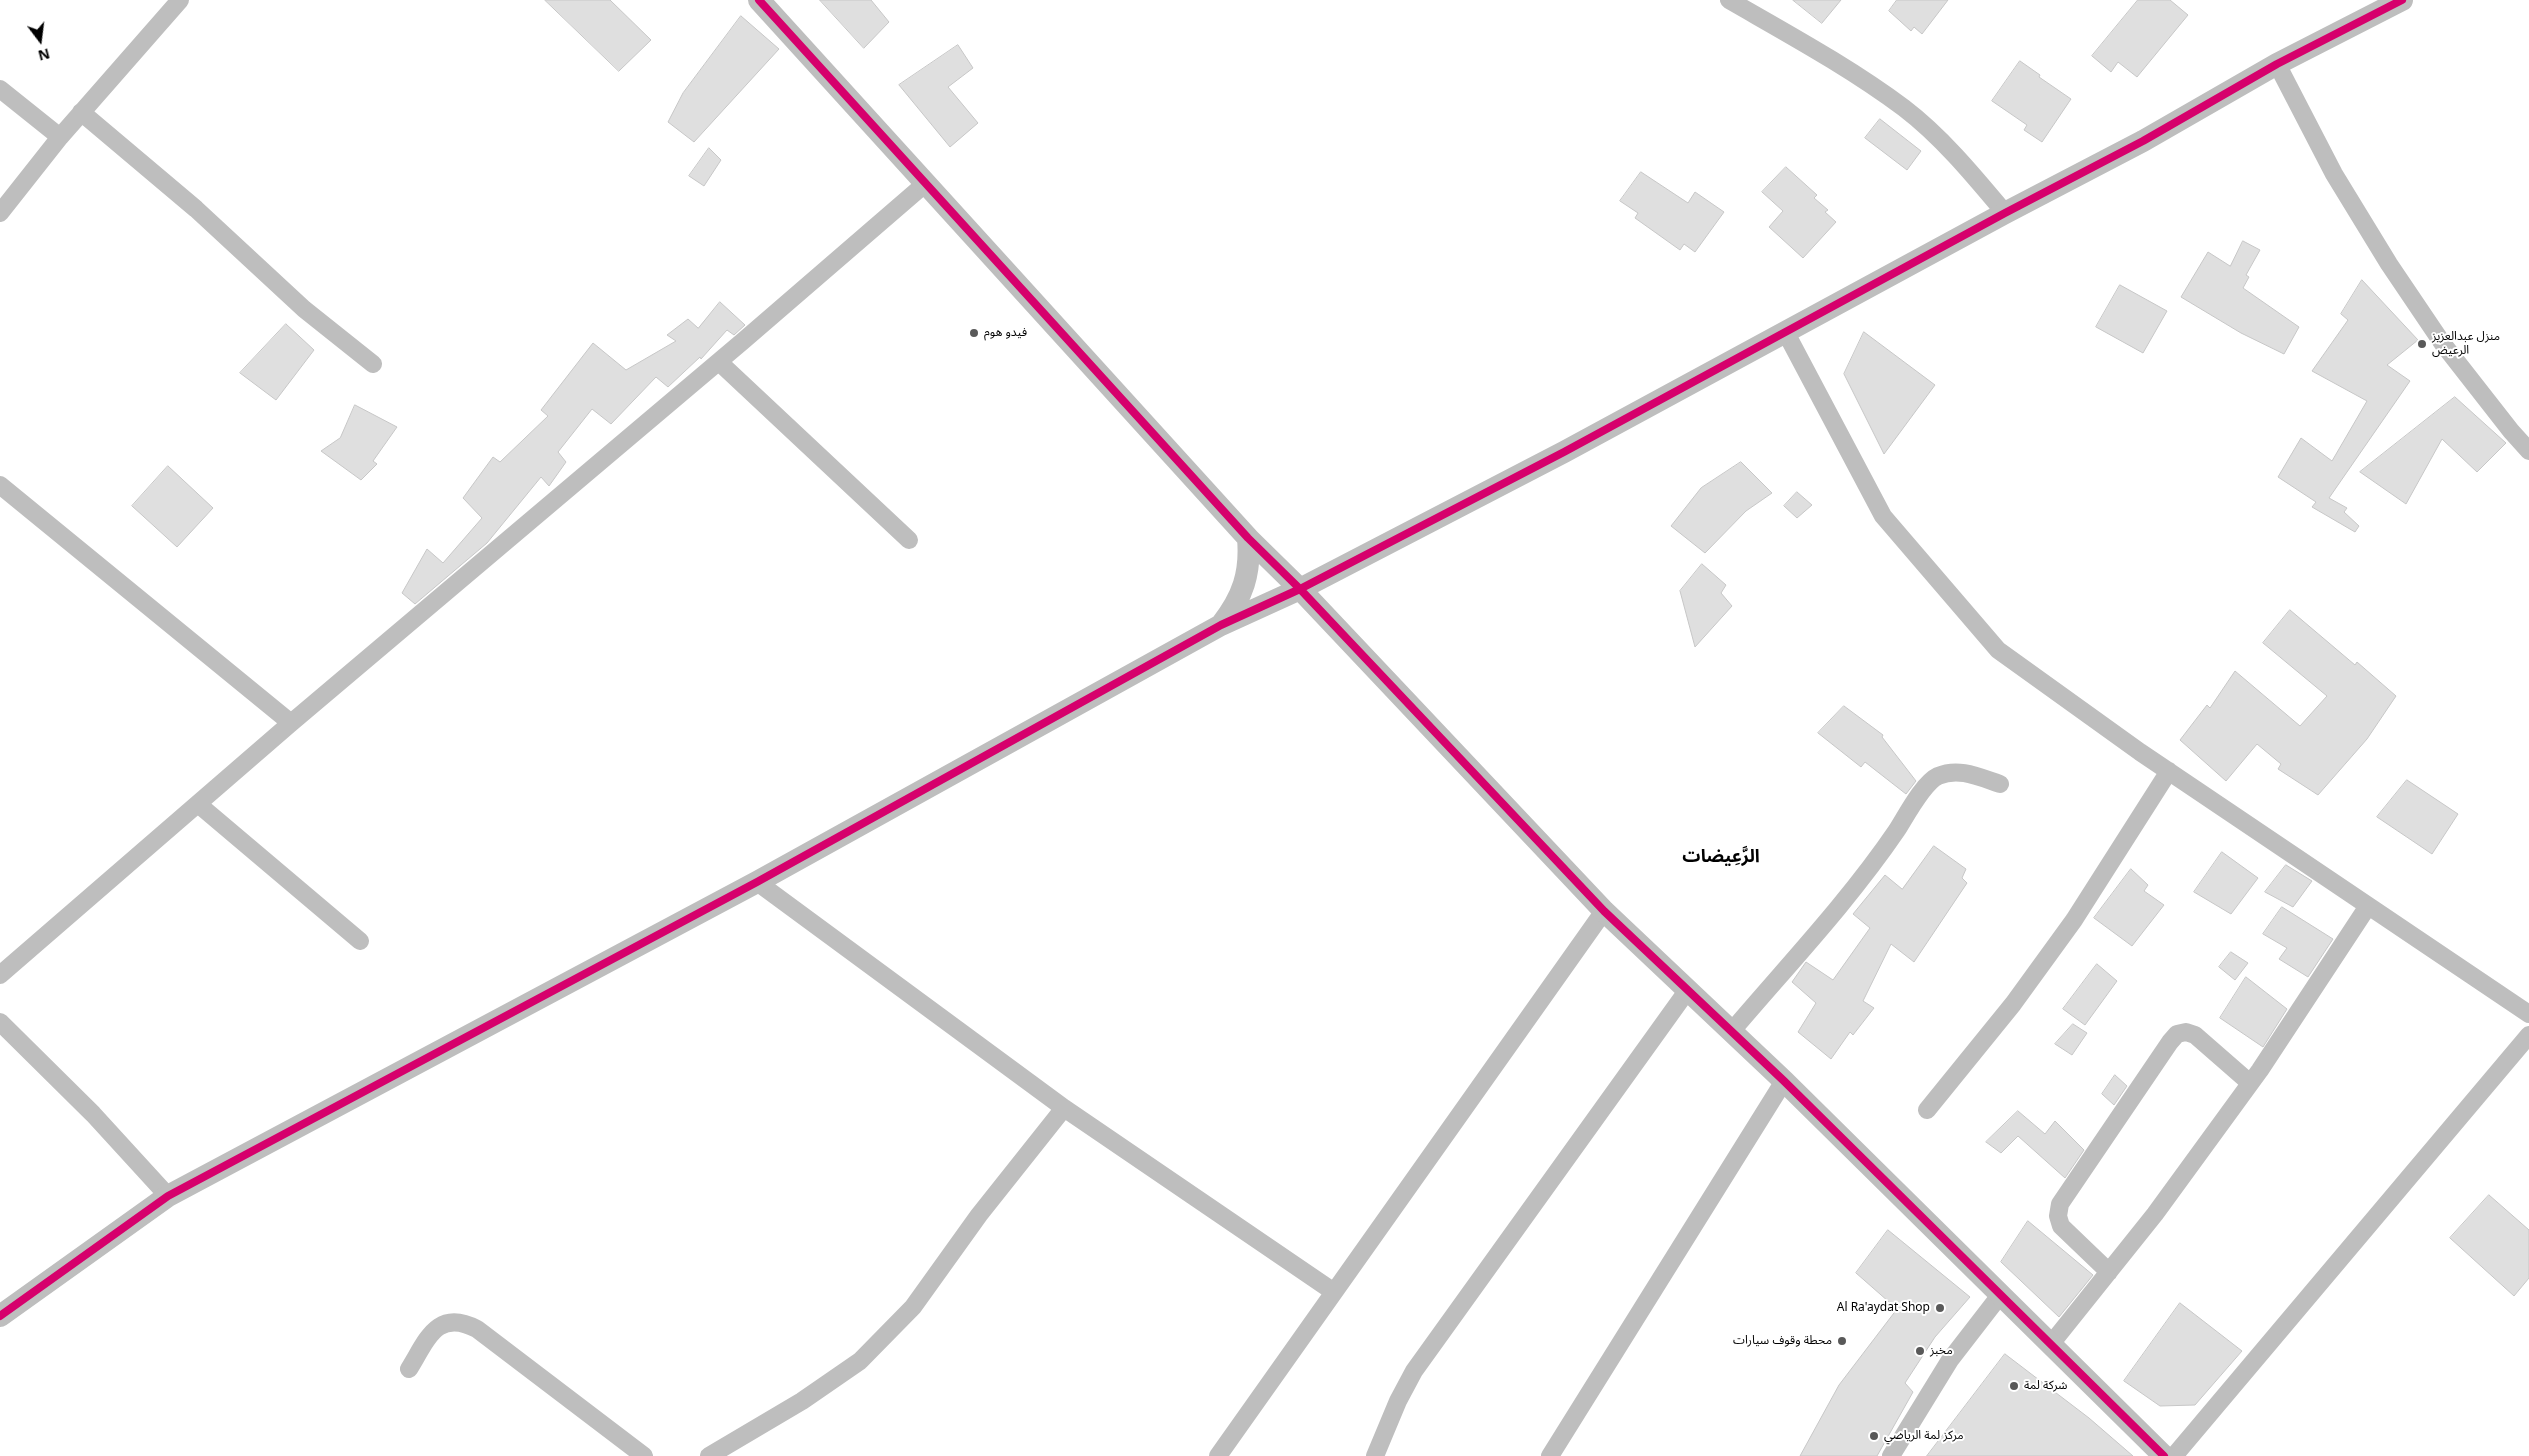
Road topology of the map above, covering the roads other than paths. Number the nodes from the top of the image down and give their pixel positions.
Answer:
1 (180, 0) edge
2 (759, 0) edge
3 (1729, 0) edge
4 (2402, 0) edge
5 (2277, 64) junction
6 (0, 89) edge
7 (81, 112) junction
8 (60, 137) junction
9 (926, 183) junction
10 (2004, 212) junction
11 (0, 213) edge
12 (1786, 331) junction
13 (719, 362) junction
14 (373, 364) dead end
15 (2529, 451) edge
16 (0, 485) edge
17 (1248, 538) junction
18 (909, 540) dead end
19 (1300, 589) junction
20 (1220, 625) junction
21 (291, 723) junction
22 (2169, 771) junction
23 (2000, 784) dead end
24 (198, 804) junction
25 (757, 882) junction
26 (2368, 906) junction
27 (1604, 911) junction
28 (360, 941) dead end
29 (0, 975) edge
30 (1687, 990) junction
31 (2529, 1014) edge
32 (0, 1022) edge
33 (1731, 1032) junction
34 (2529, 1035) edge
35 (1784, 1081) junction
36 (2250, 1083) junction
37 (1064, 1108) junction
38 (1927, 1110) dead end
39 (168, 1196) junction
40 (2109, 1272) junction
41 (1334, 1292) junction
42 (2001, 1294) junction
43 (0, 1316) edge
44 (2051, 1344) junction
45 (409, 1370) dead end
46 (644, 1456) edge
47 (709, 1456) edge
48 (1218, 1456) edge
49 (1375, 1456) edge
50 (1550, 1456) edge
51 (1891, 1456) edge
52 (2164, 1456) edge
53 (2174, 1456) edge

1 - 7 street
2 - 9 street
3 - 10 street
4 - 5 street
5 - 10 street
5 - 15 street
6 - 8 street
7 - 8 street
7 - 14 street
8 - 11 street
9 - 13 street
9 - 17 street
10 - 12 street
12 - 19 street
12 - 22 street
13 - 18 street
13 - 21 street
16 - 21 street
17 - 19 street
17 - 20 street
19 - 20 street
19 - 27 street
20 - 25 street
21 - 24 street
22 - 26 street
22 - 38 street
23 - 33 street
24 - 28 street
24 - 29 street
25 - 37 street
25 - 39 street
26 - 31 street
26 - 36 street
27 - 30 street
27 - 41 street
30 - 33 street
30 - 49 street
32 - 39 street
33 - 35 street
34 - 53 street
35 - 42 street
35 - 50 street
36 - 40 street
36 - 40 street
37 - 41 street
37 - 47 street
39 - 43 street
40 - 44 street
41 - 48 street
42 - 44 street
42 - 51 street
44 - 52 street
45 - 46 street

